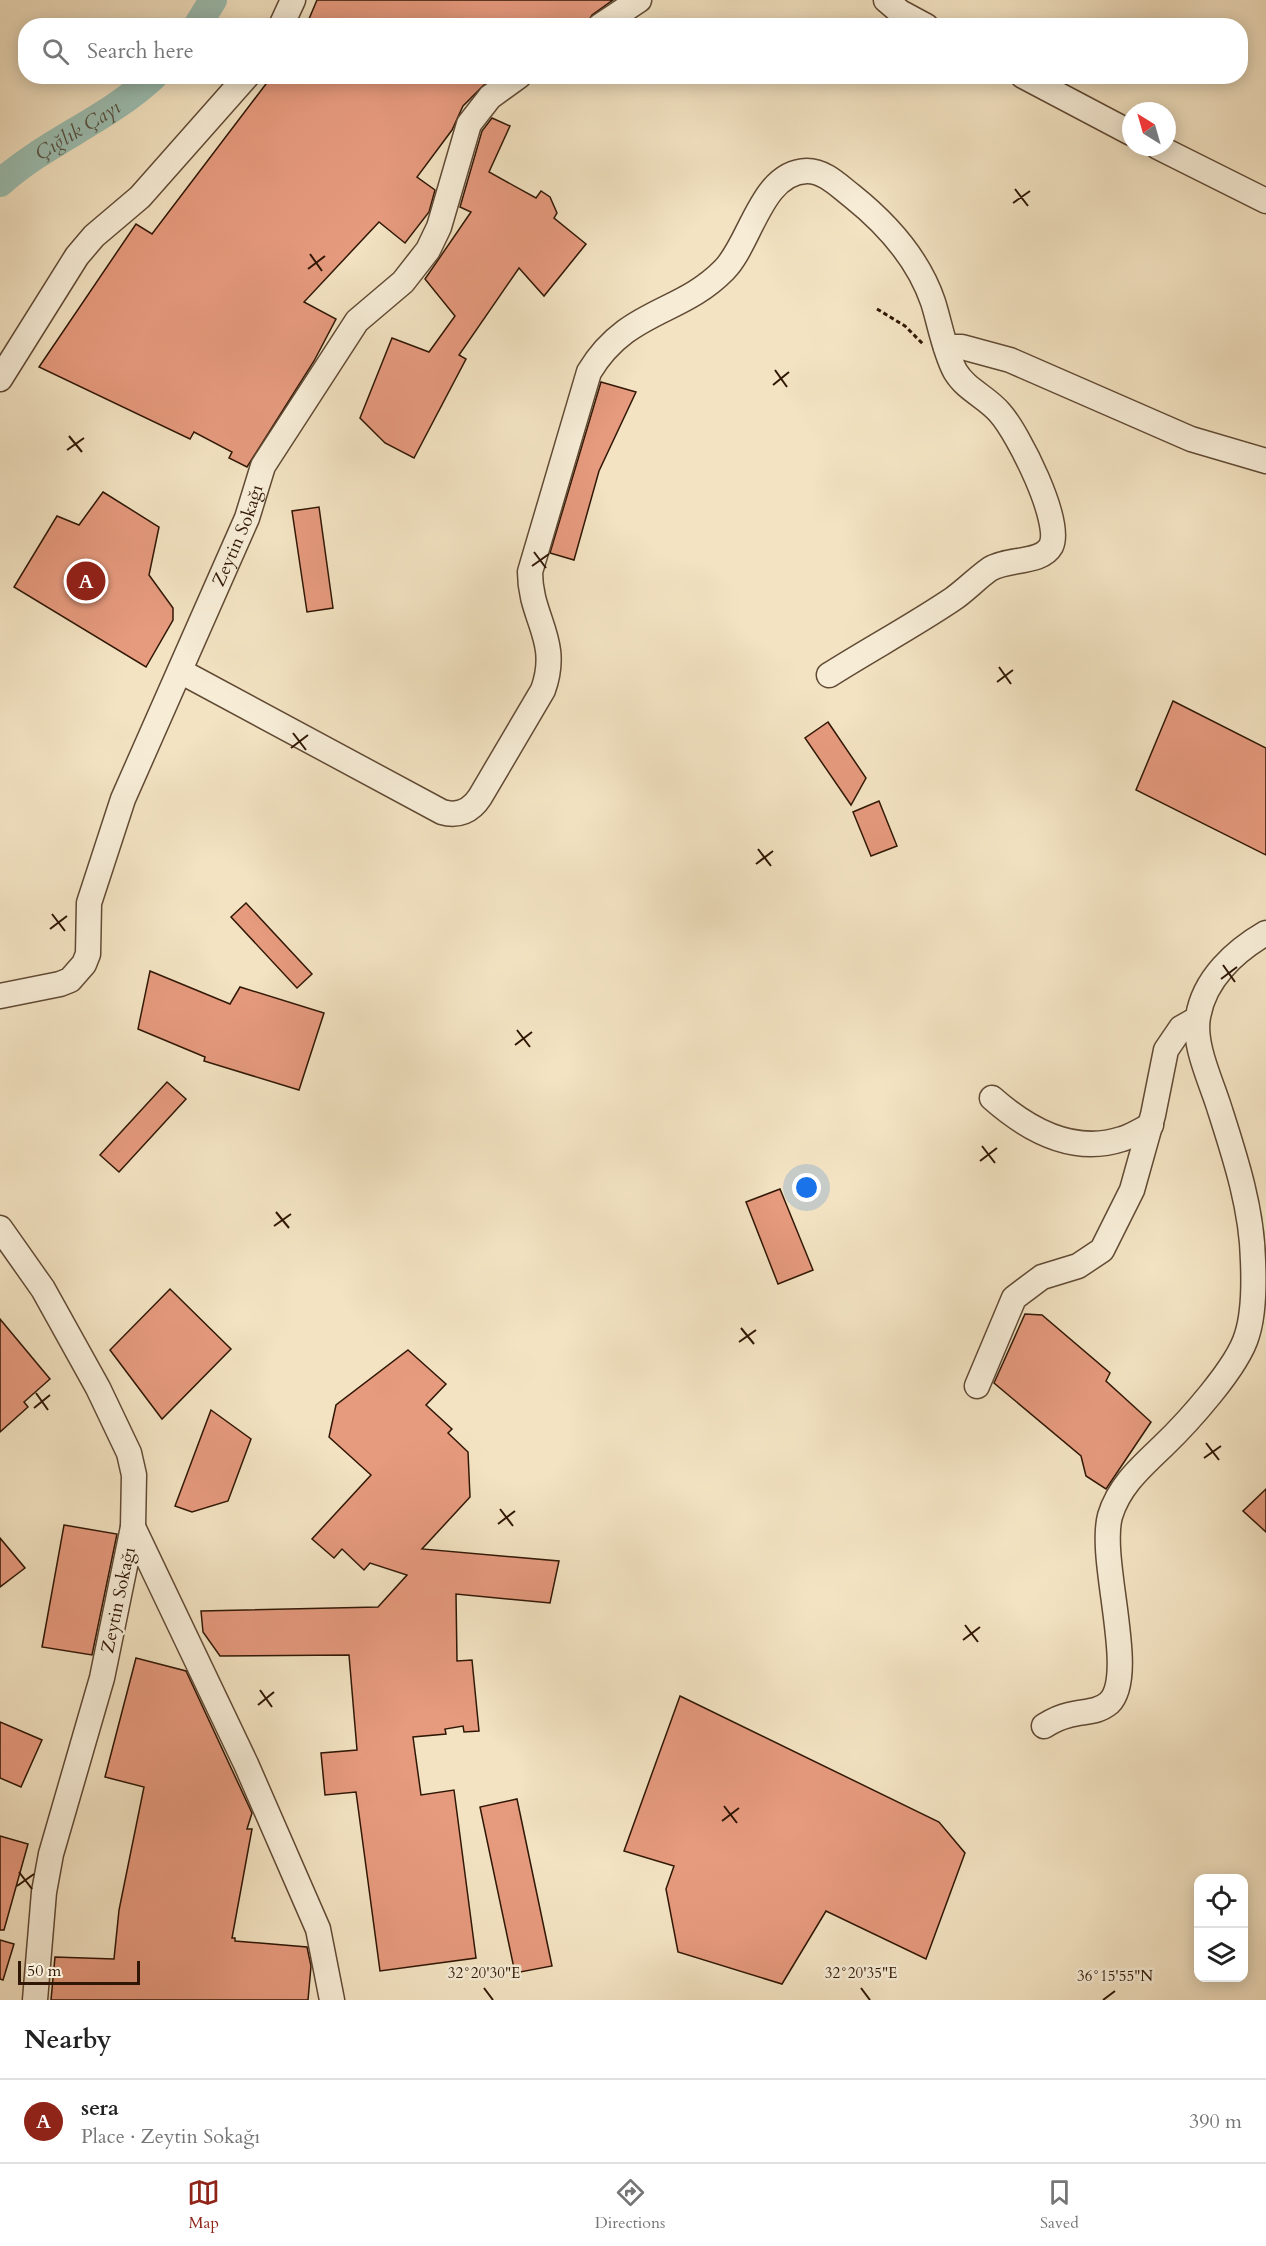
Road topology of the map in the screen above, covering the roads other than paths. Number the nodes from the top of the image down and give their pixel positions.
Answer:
1 (293, 0) edge
2 (639, 0) edge
3 (886, 0) edge
4 (285, 18) edge
5 (612, 18) edge
6 (911, 18) edge
7 (240, 84) edge
8 (508, 84) edge
9 (1038, 84) edge
10 (1122, 128) edge
11 (1176, 156) edge
12 (1266, 201) edge
13 (946, 347) junction
14 (0, 379) edge
15 (1266, 461) edge
16 (180, 671) junction
17 (829, 675) dead end
18 (1266, 933) edge
19 (0, 996) edge
20 (1197, 1019) junction
21 (992, 1098) dead end
22 (1151, 1125) junction
23 (0, 1228) edge
24 (977, 1386) dead end
25 (133, 1527) junction
26 (1044, 1726) dead end
27 (35, 2000) edge
28 (332, 2000) edge

1 - 4 street
2 - 5 street
3 - 6 street
7 - 14 street
8 - 16 street, Zeytin Sokağı
9 - 10 street
11 - 12 street
13 - 15 street
13 - 16 street
13 - 17 street
16 - 19 street, Zeytin Sokağı
18 - 20 street
20 - 22 street
20 - 26 street
21 - 22 street
22 - 24 street
23 - 25 street, Zeytin Sokağı
25 - 27 street, Zeytin Sokağı
25 - 28 street

